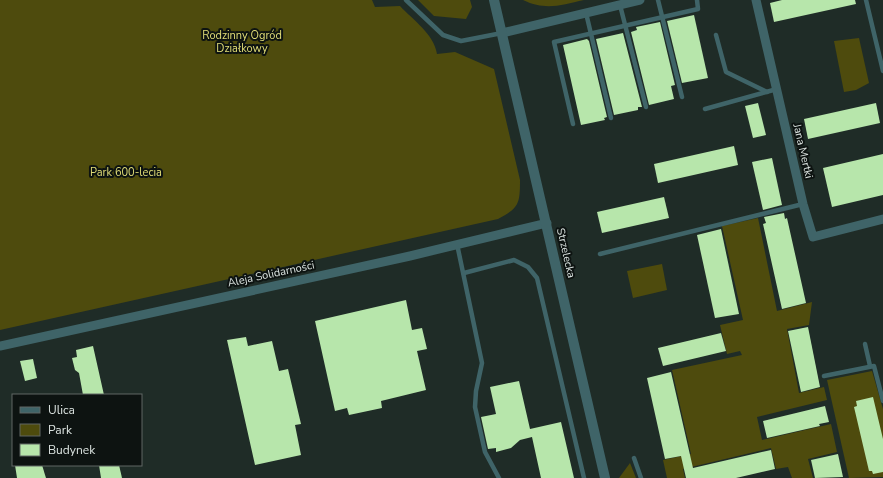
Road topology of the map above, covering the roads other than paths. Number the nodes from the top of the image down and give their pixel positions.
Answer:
1 (406, 0) edge
2 (494, 0) edge
3 (640, 0) edge
4 (658, 0) edge
5 (697, 0) edge
6 (756, 0) edge
7 (866, 0) edge
8 (620, 5) junction
9 (586, 13) junction
10 (662, 17) junction
11 (626, 25) junction
12 (502, 33) junction
13 (591, 34) junction
14 (716, 35) dead end
15 (883, 71) edge
16 (777, 89) junction
17 (767, 92) junction
18 (682, 97) dead end
19 (646, 107) dead end
20 (704, 109) dead end
21 (611, 118) dead end
22 (573, 124) dead end
23 (803, 204) junction
24 (883, 219) edge
25 (547, 223) junction
26 (457, 244) junction
27 (600, 254) dead end
28 (464, 272) junction
29 (865, 344) dead end
30 (0, 346) edge
31 (870, 366) junction
32 (824, 376) dead end
33 (883, 401) edge
34 (634, 458) dead end
35 (499, 478) edge
36 (584, 478) edge
37 (605, 478) edge
38 (641, 478) edge

1 - 12 lane
2 - 12 street, Strzelecka
3 - 8 street
4 - 10 lane
5 - 10 lane
6 - 16 street, Jana Mertki
7 - 15 lane
8 - 9 street
8 - 11 lane
9 - 12 street
9 - 13 lane
10 - 11 lane
10 - 18 lane
11 - 13 lane
11 - 19 lane
12 - 25 street, Strzelecka
13 - 21 lane
13 - 22 lane
14 - 17 lane
16 - 17 lane
16 - 23 street, Jana Mertki
17 - 20 lane
23 - 24 street, Jana Mertki
23 - 27 lane
25 - 26 street, Aleja Solidarności
25 - 37 street, Strzelecka
26 - 28 lane
26 - 30 street, Aleja Solidarności
28 - 35 lane
28 - 36 lane
29 - 31 lane
31 - 32 lane
31 - 33 lane
34 - 38 lane

